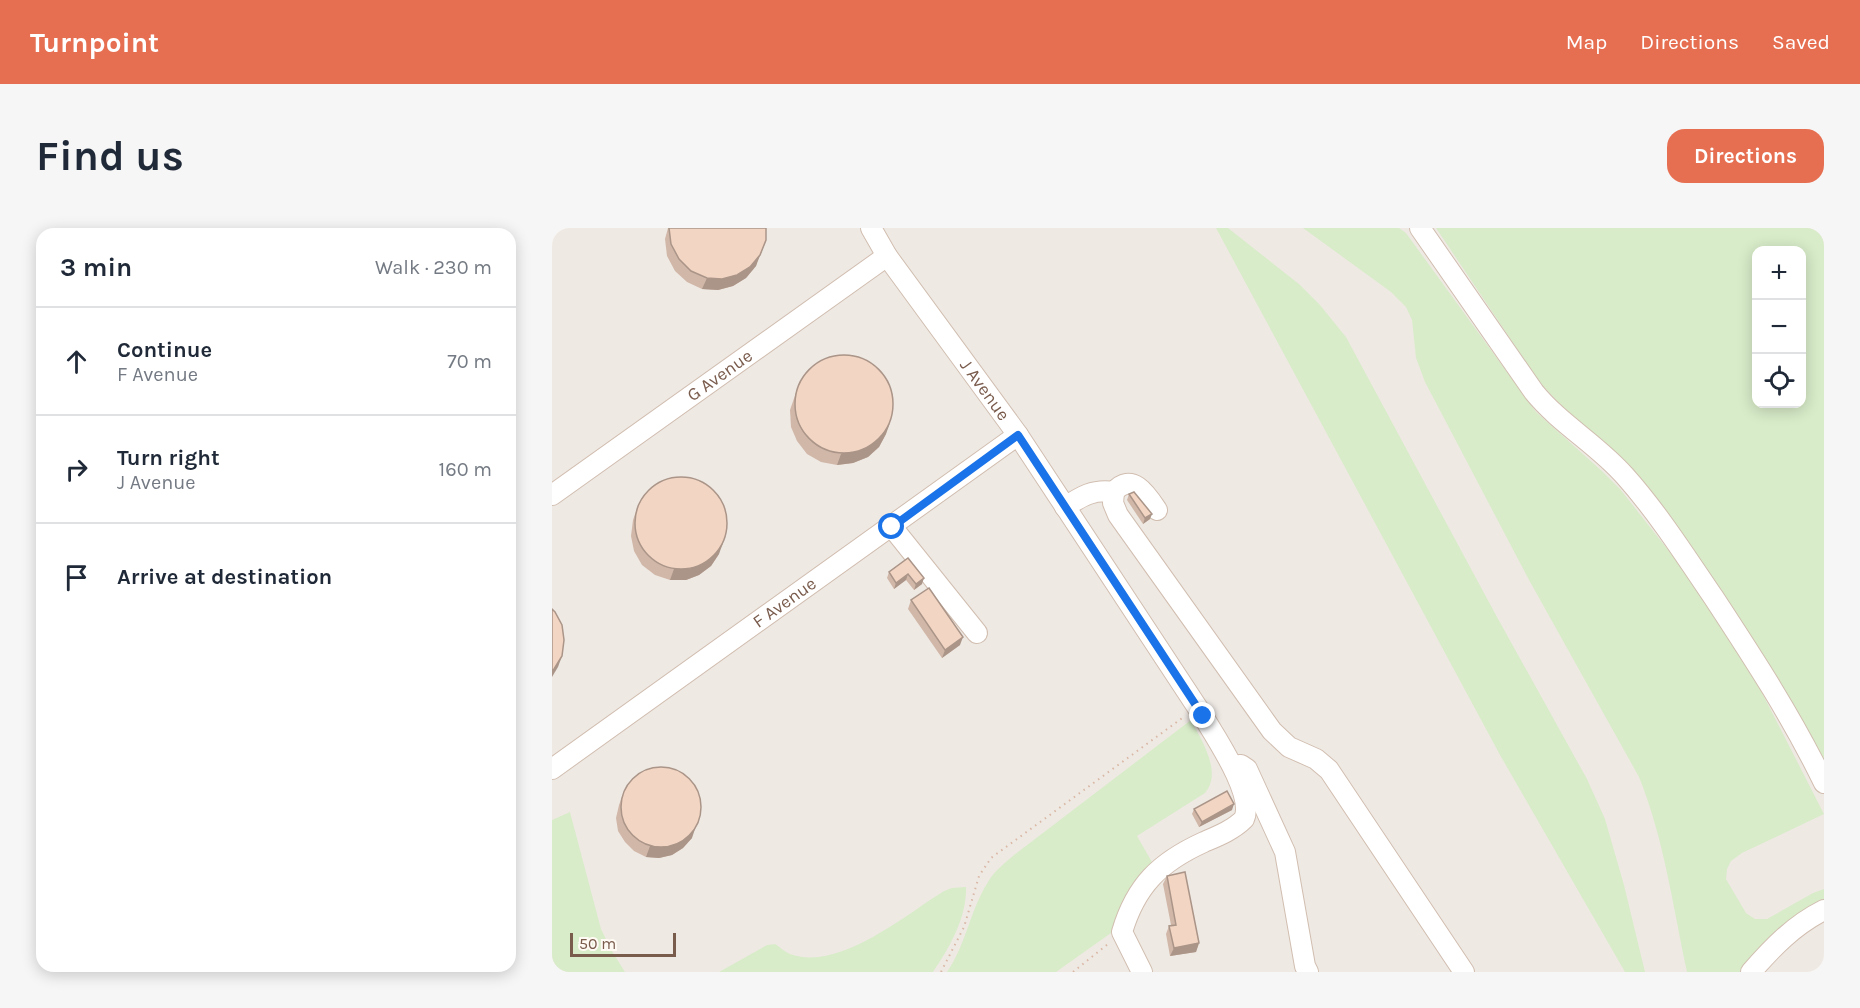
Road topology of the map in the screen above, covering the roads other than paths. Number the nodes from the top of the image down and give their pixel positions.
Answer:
1 (871, 228) edge
2 (1420, 228) edge
3 (887, 256) junction
4 (1018, 435) junction
5 (1114, 492) junction
6 (552, 495) edge
7 (1065, 507) junction
8 (1157, 510) dead end
9 (892, 527) junction
10 (977, 633) dead end
11 (1232, 766) junction
12 (552, 769) edge
13 (1824, 783) edge
14 (1824, 910) edge
15 (1142, 972) edge
16 (1308, 972) edge
17 (1464, 972) edge
18 (1751, 972) edge

1 - 3 lane, J Avenue
2 - 13 lane
3 - 4 lane, J Avenue
3 - 6 lane, G Avenue
4 - 7 lane, J Avenue
4 - 9 lane, F Avenue
5 - 7 lane
5 - 8 lane
5 - 17 lane
7 - 11 lane, J Avenue
9 - 10 lane
9 - 12 lane, F Avenue
11 - 15 lane
11 - 16 lane
14 - 18 lane

